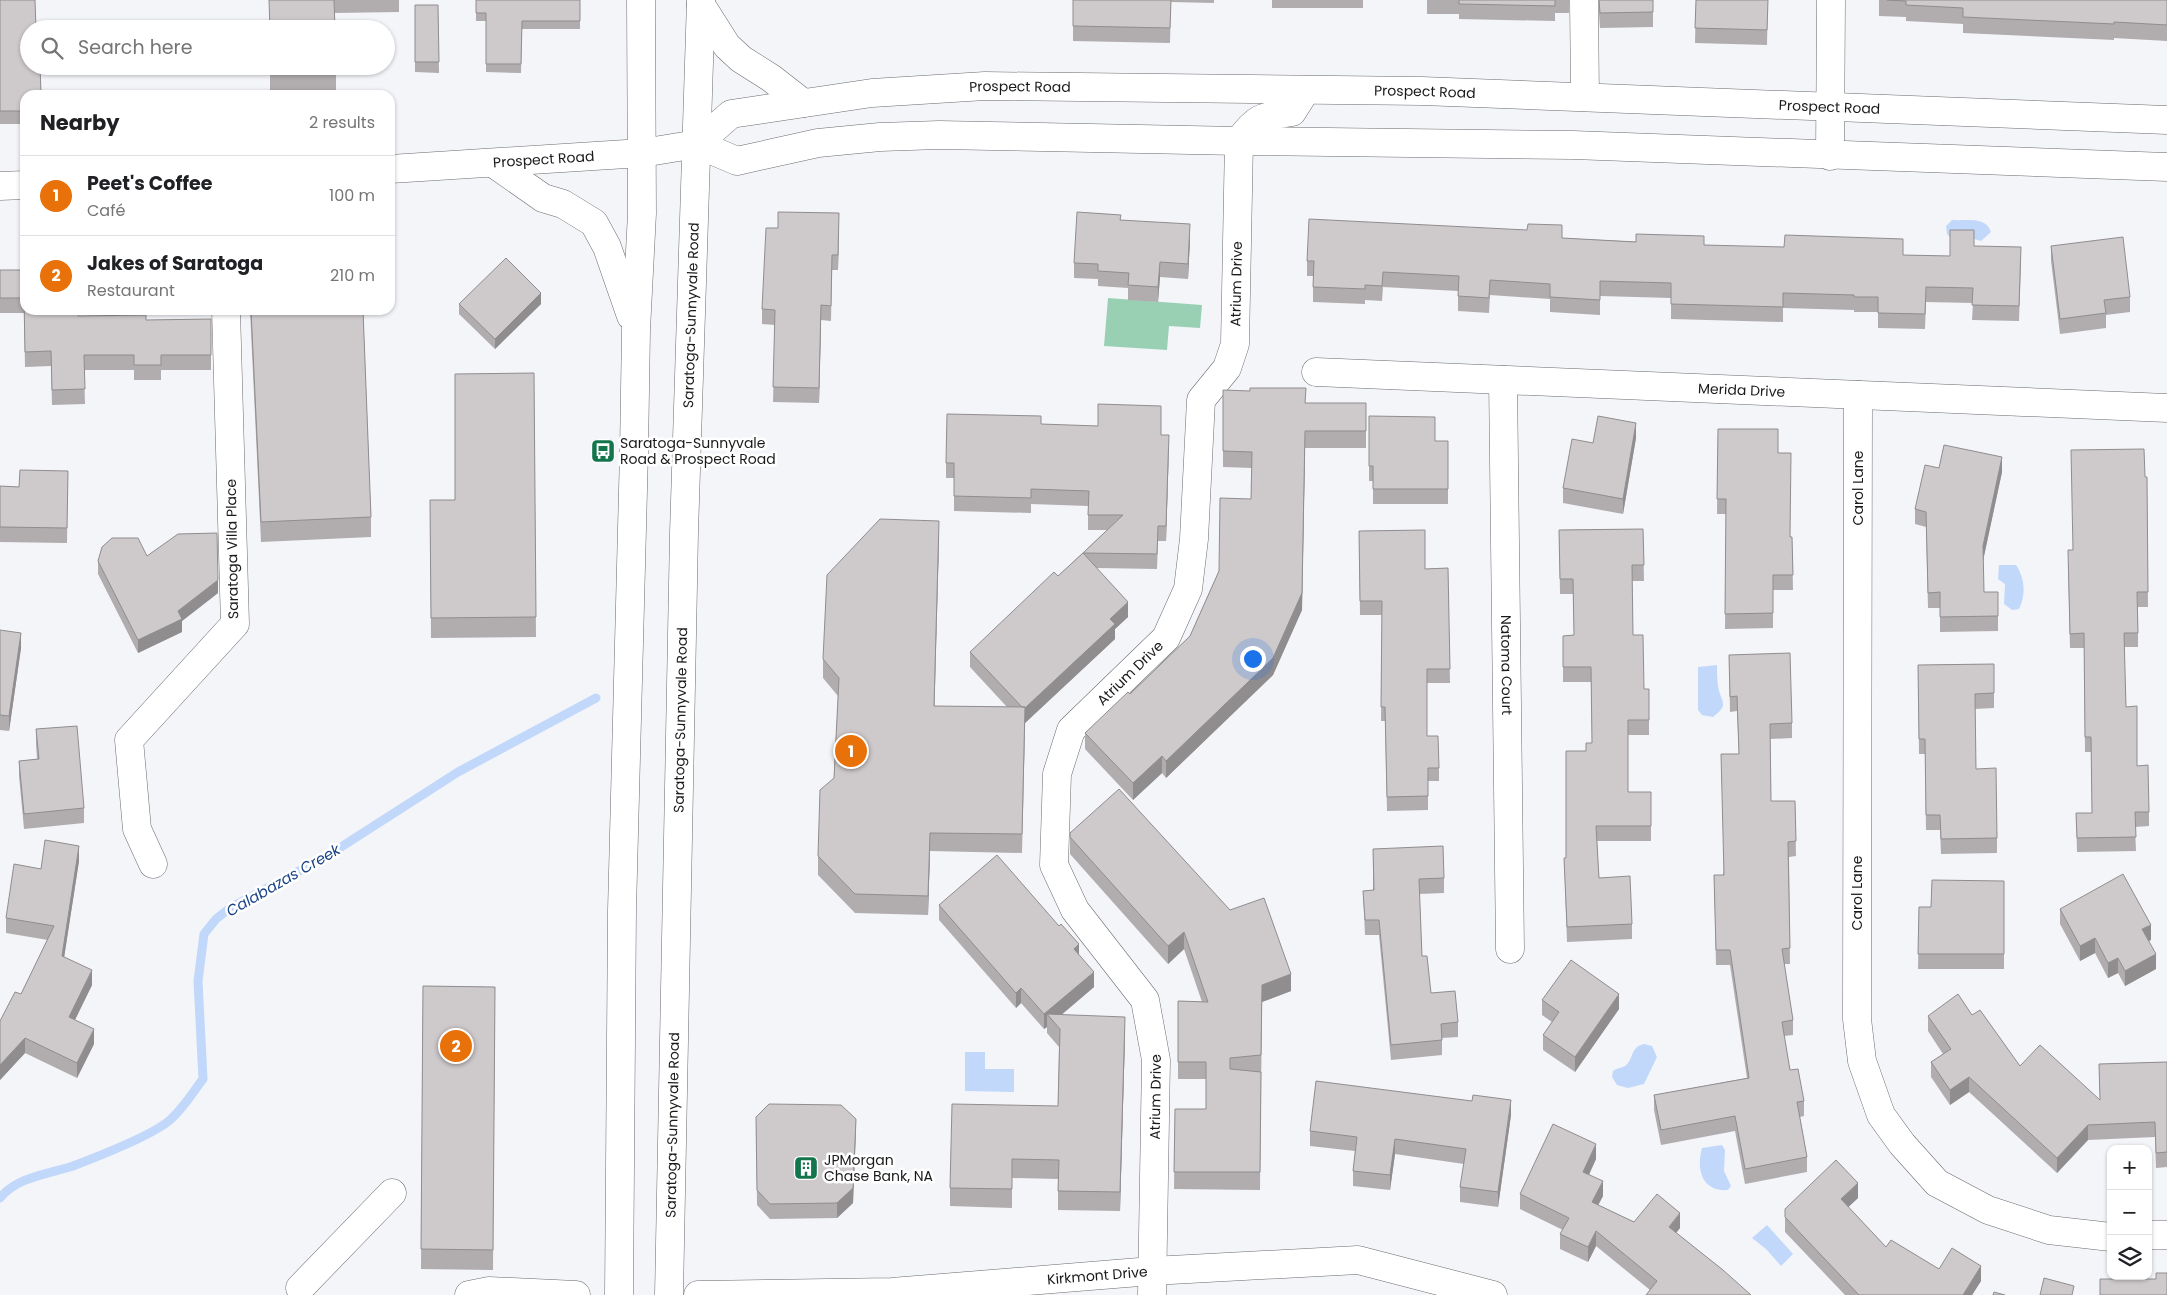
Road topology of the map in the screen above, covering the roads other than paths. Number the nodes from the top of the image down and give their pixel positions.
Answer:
1 (641, 0) edge
2 (1584, 0) edge
3 (1831, 0) edge
4 (701, 3) edge
5 (1306, 90) junction
6 (1585, 97) junction
7 (803, 103) junction
8 (1831, 108) junction
9 (2167, 120) edge
10 (1240, 141) junction
11 (697, 144) junction
12 (642, 153) junction
13 (1830, 156) junction
14 (493, 163) junction
15 (2167, 167) edge
16 (395, 169) edge
17 (20, 185) edge
18 (0, 186) edge
19 (226, 315) edge
20 (636, 330) junction
21 (1316, 372) dead end
22 (1503, 380) junction
23 (1858, 395) junction
24 (2167, 408) edge
25 (153, 864) dead end
26 (1510, 949) dead end
27 (392, 1193) dead end
28 (2152, 1235) edge
29 (2167, 1235) edge
30 (2107, 1236) edge
31 (1152, 1283) edge
32 (302, 1293) edge
33 (892, 1294) edge
34 (469, 1295) edge
35 (576, 1295) edge
36 (619, 1295) edge
37 (669, 1295) edge
38 (698, 1295) edge
39 (1493, 1295) edge

1 - 12 main road
2 - 6 main road
3 - 8 main road
4 - 7 main road
4 - 11 main road, Saratoga-Sunnyvale Road
5 - 6 main road, Prospect Road
5 - 7 main road, Prospect Road
5 - 10 main road
6 - 8 main road, Prospect Road
7 - 11 main road, Prospect Road
8 - 9 main road, Prospect Road
8 - 13 main road
10 - 11 main road
10 - 13 main road
10 - 31 main road, Atrium Drive
11 - 12 main road, Prospect Road
11 - 37 main road, Saratoga-Sunnyvale Road
12 - 14 main road, Prospect Road
12 - 20 main road
13 - 15 main road
14 - 16 main road, Prospect Road
14 - 20 main road
17 - 18 main road
19 - 25 main road, Saratoga Villa Place
20 - 36 main road
21 - 22 main road, Merida Drive
22 - 23 main road, Merida Drive
22 - 26 main road, Natoma Court
23 - 24 main road, Merida Drive
23 - 30 main road, Carol Lane
27 - 32 main road
28 - 29 main road
31 - 33 main road, Kirkmont Drive
31 - 39 main road, Kirkmont Drive
33 - 38 main road, Kirkmont Drive
34 - 35 main road

